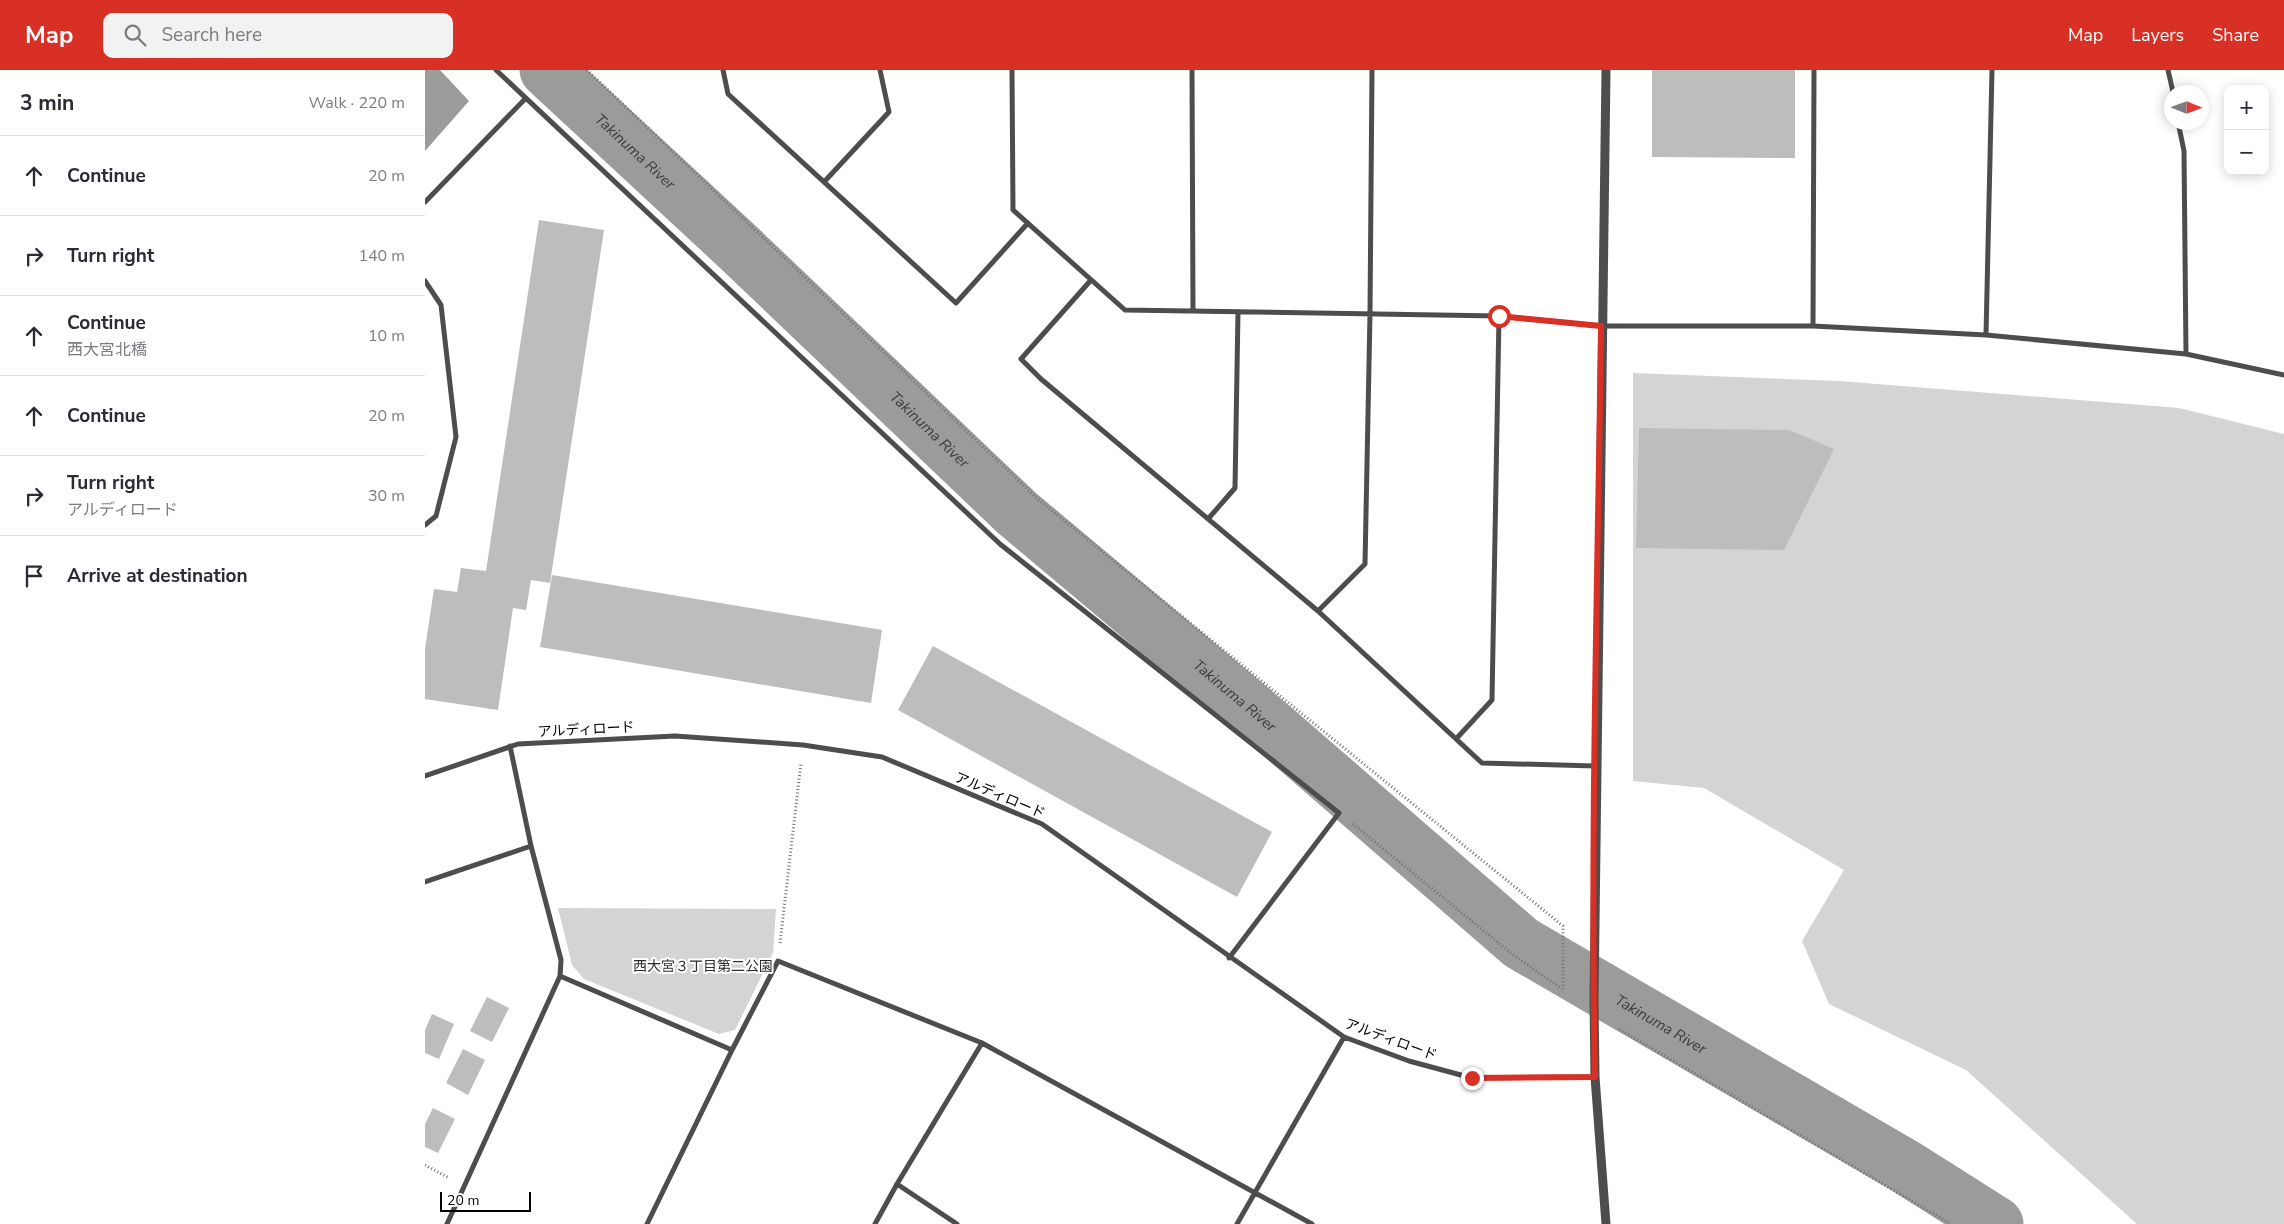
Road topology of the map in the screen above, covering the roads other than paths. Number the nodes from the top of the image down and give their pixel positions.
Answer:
1 (496, 70) edge
2 (723, 70) edge
3 (880, 70) edge
4 (1012, 70) edge
5 (1192, 70) edge
6 (1373, 70) edge
7 (1606, 70) edge
8 (1814, 70) edge
9 (1992, 70) edge
10 (2168, 70) edge
11 (2171, 85) edge
12 (525, 99) junction
13 (2180, 130) edge
14 (824, 182) junction
15 (425, 202) edge
16 (1028, 223) junction
17 (1091, 280) junction
18 (425, 281) edge
19 (1193, 311) junction
20 (1238, 312) junction
21 (1370, 314) junction
22 (1499, 316) junction
23 (1601, 326) junction
24 (1813, 326) junction
25 (1986, 335) junction
26 (2186, 354) junction
27 (2284, 375) edge
28 (1208, 519) junction
29 (425, 526) edge
30 (1319, 612) junction
31 (1456, 739) junction
32 (510, 746) junction
33 (1595, 766) junction
34 (425, 776) edge
35 (531, 846) junction
36 (425, 882) edge
37 (1229, 958) junction
38 (559, 976) junction
39 (1344, 1037) junction
40 (982, 1042) junction
41 (732, 1050) junction
42 (1595, 1077) junction
43 (897, 1184) junction
44 (1254, 1194) junction
45 (447, 1224) edge
46 (647, 1224) edge
47 (875, 1224) edge
48 (957, 1224) edge
49 (1237, 1224) edge
50 (1312, 1224) edge
51 (1606, 1224) edge

1 - 12 street
2 - 14 street
3 - 14 street
4 - 16 street
5 - 19 street
6 - 21 street
7 - 23 street
8 - 24 street
9 - 25 street
10 - 11 street
12 - 15 street
12 - 37 street
13 - 26 street
14 - 16 street
16 - 17 street
17 - 19 street
17 - 28 street
18 - 29 street
19 - 20 street
20 - 21 street
20 - 28 street
21 - 22 street
21 - 30 street
22 - 23 street
22 - 31 street
23 - 24 street
23 - 33 street
24 - 25 street
25 - 26 street
26 - 27 street
28 - 30 street
30 - 31 street
31 - 33 street
32 - 34 street, アルディロード
32 - 35 street
32 - 37 street, アルディロード
33 - 42 street
35 - 36 street
35 - 38 street
37 - 39 street, アルディロード
38 - 41 street
38 - 45 street
39 - 42 street, アルディロード
39 - 44 street
40 - 41 street
40 - 43 street
40 - 44 street
41 - 46 street
42 - 51 street
43 - 47 street
43 - 48 street
44 - 49 street
44 - 50 street

